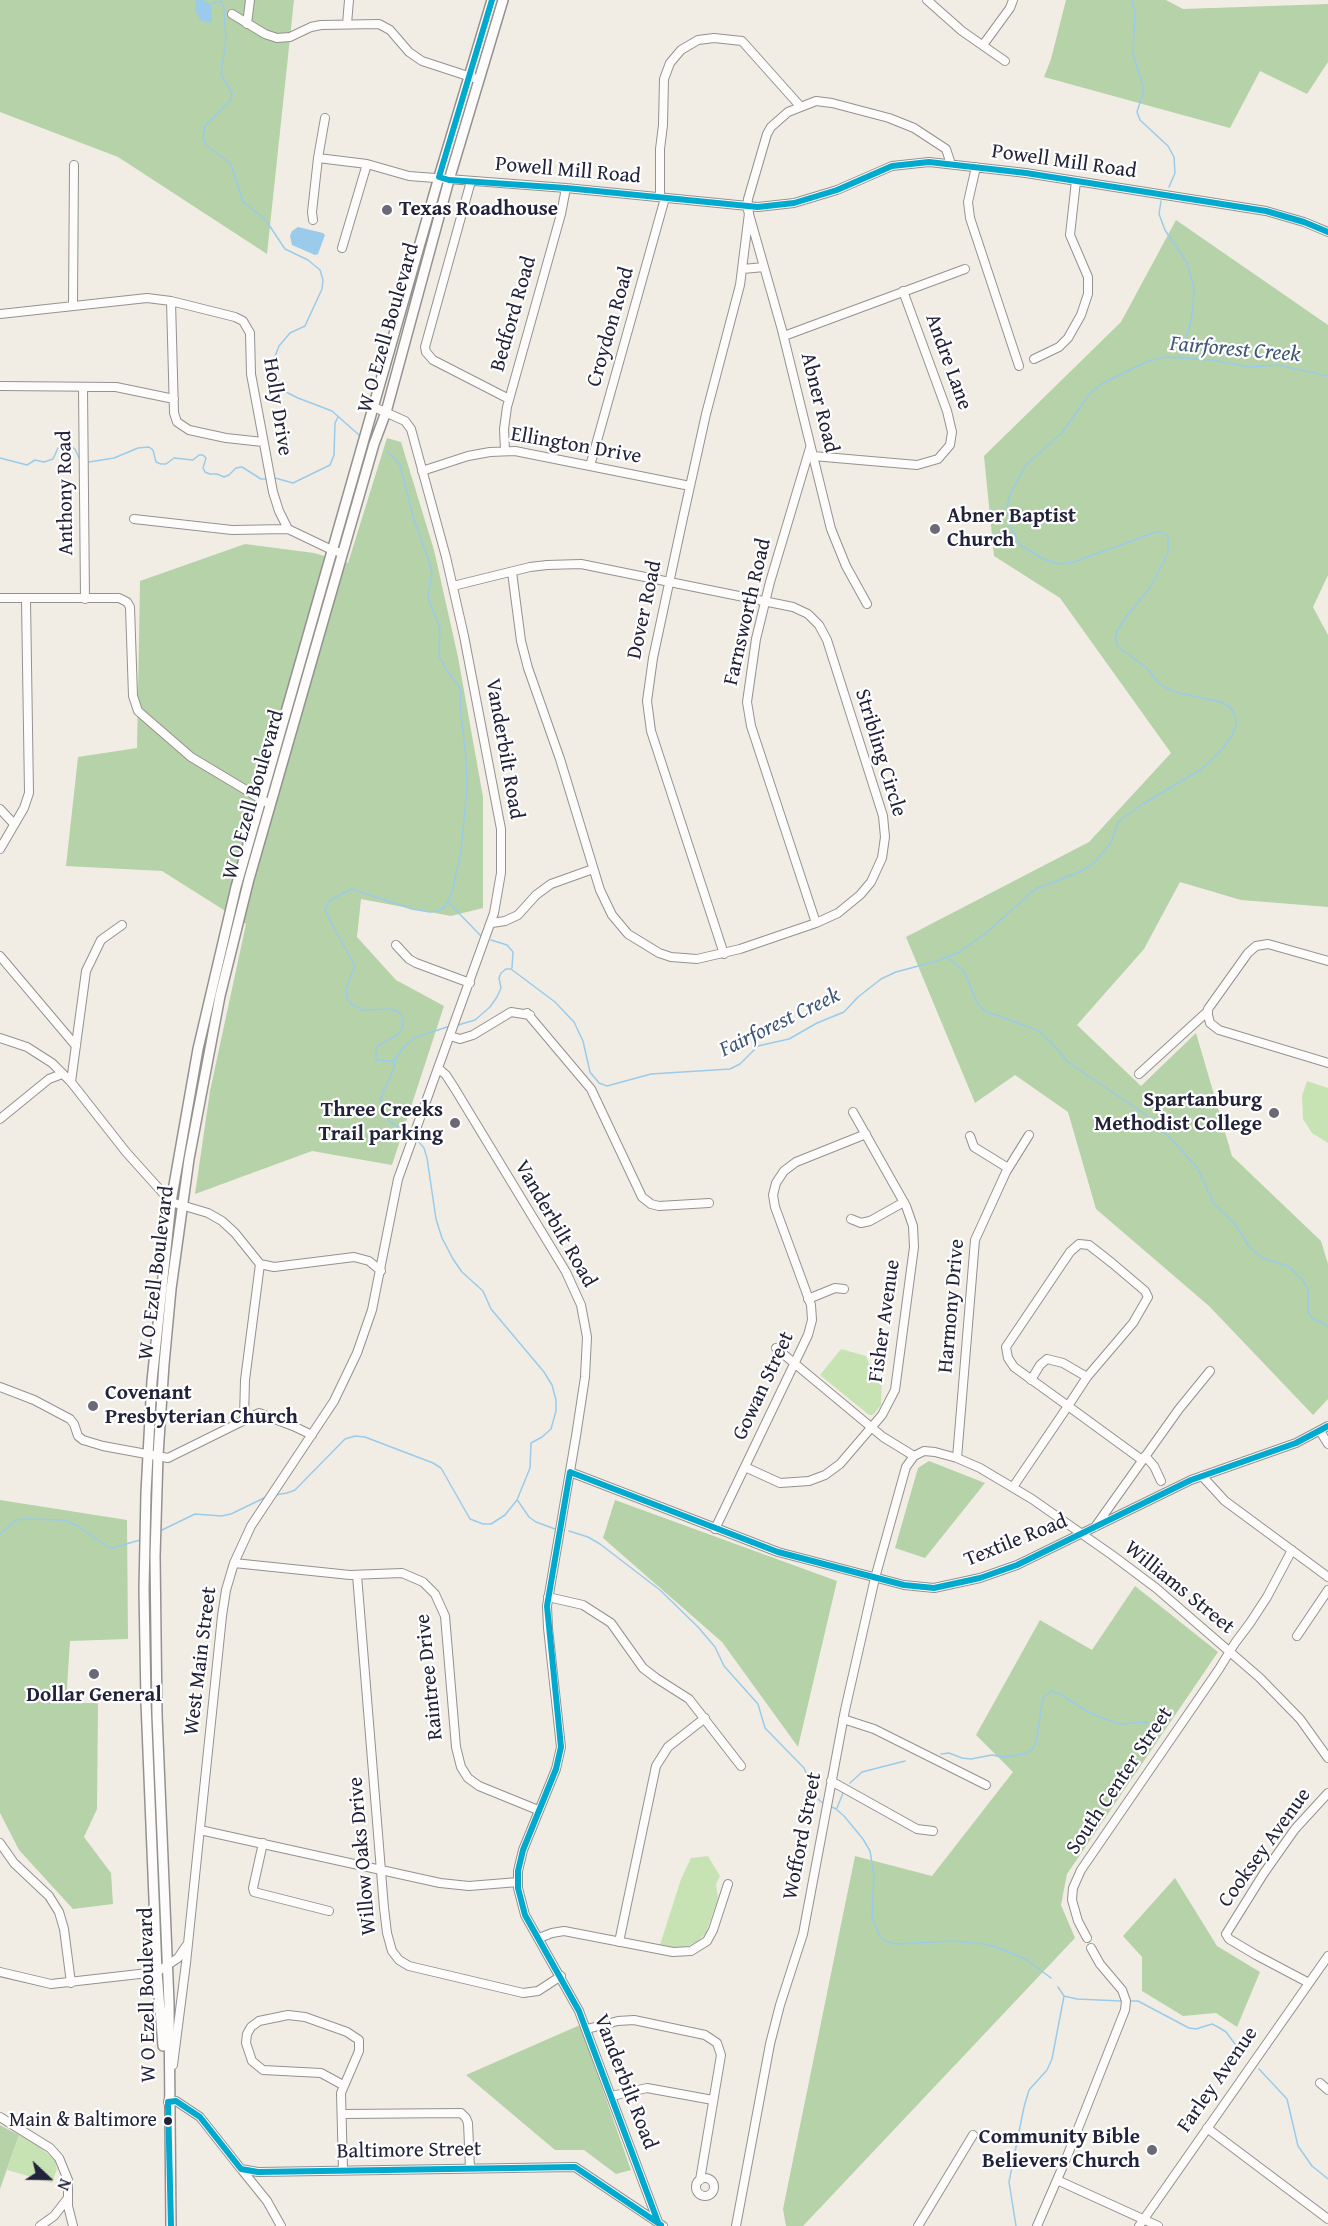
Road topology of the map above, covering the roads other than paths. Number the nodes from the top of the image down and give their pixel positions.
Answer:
1 (250, 0) edge
2 (349, 0) edge
3 (492, 0) edge
4 (503, 0) edge
5 (927, 0) edge
6 (1013, 0) edge
7 (232, 14) dead end
8 (247, 24) junction
9 (347, 24) junction
10 (983, 45) junction
11 (1005, 61) dead end
12 (469, 77) junction
13 (480, 79) junction
14 (800, 106) junction
15 (325, 118) dead end
16 (318, 158) junction
17 (367, 164) junction
18 (951, 164) junction
19 (74, 165) dead end
20 (976, 167) junction
21 (439, 177) junction
22 (449, 180) junction
23 (471, 181) junction
24 (1076, 181) junction
25 (566, 188) junction
26 (663, 197) junction
27 (748, 210) junction
28 (314, 220) dead end
29 (1328, 232) edge
30 (342, 248) dead end
31 (764, 267) junction
32 (743, 269) junction
33 (965, 269) dead end
34 (903, 291) junction
35 (171, 301) junction
36 (73, 305) junction
37 (0, 314) edge
38 (783, 336) junction
39 (1034, 359) dead end
40 (1019, 366) dead end
41 (0, 386) edge
42 (82, 387) junction
43 (174, 399) junction
44 (509, 399) junction
45 (374, 407) junction
46 (386, 412) junction
47 (263, 442) junction
48 (811, 446) junction
49 (505, 450) junction
50 (813, 456) junction
51 (590, 466) junction
52 (422, 471) junction
53 (690, 486) junction
54 (134, 519) dead end
55 (288, 529) junction
56 (332, 550) junction
57 (342, 553) junction
58 (512, 572) junction
59 (670, 581) junction
60 (453, 586) junction
61 (0, 598) edge
62 (85, 599) junction
63 (26, 600) junction
64 (765, 601) junction
65 (867, 604) dead end
66 (260, 800) junction
67 (270, 803) junction
68 (0, 810) edge
69 (14, 824) junction
70 (0, 849) edge
71 (593, 869) junction
72 (235, 891) junction
73 (245, 893) junction
74 (492, 923) junction
75 (816, 923) junction
76 (122, 926) dead end
77 (396, 945) dead end
78 (724, 954) junction
79 (0, 956) edge
80 (1328, 961) edge
81 (470, 983) junction
82 (1208, 1011) junction
83 (450, 1035) junction
84 (0, 1038) edge
85 (76, 1046) junction
86 (1328, 1063) edge
87 (438, 1068) junction
88 (62, 1074) junction
89 (1139, 1074) dead end
90 (71, 1082) junction
91 (188, 1103) junction
92 (198, 1104) junction
93 (854, 1112) dead end
94 (0, 1119) edge
95 (866, 1134) junction
96 (1029, 1135) dead end
97 (970, 1136) dead end
98 (1008, 1168) junction
99 (171, 1202) junction
100 (904, 1202) junction
101 (709, 1203) dead end
102 (182, 1205) junction
103 (850, 1219) dead end
104 (260, 1264) junction
105 (381, 1271) junction
106 (844, 1289) dead end
107 (807, 1299) junction
108 (776, 1348) dead end
109 (794, 1364) junction
110 (1210, 1371) dead end
111 (1088, 1377) junction
112 (1031, 1380) junction
113 (0, 1387) edge
114 (1068, 1406) junction
115 (244, 1419) junction
116 (1328, 1426) edge
117 (871, 1427) junction
118 (1320, 1431) junction
119 (312, 1435) junction
120 (1328, 1444) edge
121 (153, 1454) junction
122 (914, 1456) junction
123 (957, 1458) junction
124 (1143, 1458) junction
125 (745, 1467) junction
126 (570, 1472) junction
127 (1202, 1476) junction
128 (1161, 1481) dead end
129 (1013, 1487) junction
130 (1094, 1528) junction
131 (715, 1529) junction
132 (1082, 1534) junction
133 (1292, 1550) junction
134 (234, 1563) junction
135 (357, 1575) junction
136 (1328, 1576) edge
137 (875, 1578) junction
138 (1328, 1590) edge
139 (548, 1597) junction
140 (1297, 1636) dead end
141 (1229, 1652) junction
142 (145, 1655) junction
143 (156, 1655) junction
144 (705, 1718) junction
145 (843, 1719) junction
146 (157, 1726) junction
147 (147, 1727) junction
148 (1328, 1758) edge
149 (741, 1766) dead end
150 (831, 1781) junction
151 (986, 1785) dead end
152 (1328, 1793) edge
153 (538, 1810) junction
154 (151, 1830) junction
155 (200, 1830) junction
156 (162, 1831) junction
157 (933, 1831) dead end
158 (0, 1843) edge
159 (263, 1843) junction
160 (381, 1870) junction
161 (518, 1882) junction
162 (728, 1884) dead end
163 (164, 1898) junction
164 (154, 1899) junction
165 (329, 1911) dead end
166 (539, 1938) junction
167 (1087, 1938) dead end
168 (619, 1942) junction
169 (188, 1944) junction
170 (1091, 1948) dead end
171 (166, 1949) junction
172 (181, 1954) junction
173 (1328, 1956) edge
174 (186, 1963) junction
175 (167, 1964) junction
176 (0, 1972) edge
177 (157, 1972) junction
178 (561, 1977) junction
179 (71, 1983) junction
180 (1309, 1983) junction
181 (587, 2030) junction
182 (1320, 2084) dead end
183 (343, 2085) junction
184 (1328, 2090) edge
185 (612, 2096) junction
186 (713, 2100) junction
187 (168, 2102) junction
188 (342, 2114) junction
189 (0, 2117) edge
190 (1207, 2128) junction
191 (974, 2135) dead end
192 (470, 2168) junction
193 (241, 2169) junction
194 (343, 2170) junction
195 (700, 2180) dead end
196 (1057, 2180) junction
197 (68, 2198) junction
198 (1328, 2219) edge
199 (1141, 2223) edge
200 (660, 2224) edge
201 (40, 2226) edge
202 (73, 2226) edge
203 (171, 2226) edge
204 (281, 2226) edge
205 (736, 2226) edge
206 (918, 2226) edge
207 (1036, 2226) edge
208 (1158, 2226) edge

1 - 8 street
2 - 9 street
3 - 12 main road, W O Ezell Boulevard
4 - 13 main road, W O Ezell Boulevard
5 - 10 street
6 - 10 street
7 - 8 street
8 - 9 street
9 - 12 street
10 - 11 street
12 - 13 street
12 - 21 main road, W O Ezell Boulevard
13 - 22 main road, W O Ezell Boulevard
14 - 18 street
14 - 26 street, Croydon Road
14 - 27 street, Dover Road
15 - 16 street
16 - 17 street, Powell Mill Road
16 - 28 street
17 - 21 street, Powell Mill Road
17 - 30 street
18 - 20 street, Powell Mill Road
18 - 27 street, Powell Mill Road
19 - 36 street
20 - 24 street, Powell Mill Road
20 - 40 street
21 - 22 street, Powell Mill Road
21 - 45 main road, W O Ezell Boulevard
22 - 23 street, Powell Mill Road
22 - 46 main road, W O Ezell Boulevard
23 - 25 street, Powell Mill Road
23 - 44 street
24 - 29 street, Powell Mill Road
24 - 39 street
25 - 26 street, Powell Mill Road
25 - 44 street, Bedford Road
26 - 27 street, Powell Mill Road
26 - 51 street, Croydon Road
27 - 31 street, Abner Road
27 - 32 street, Dover Road
31 - 32 street
31 - 38 street, Abner Road
32 - 53 street, Dover Road
33 - 34 street
34 - 38 street
34 - 50 street, Andre Lane
35 - 36 street, Holly Drive
35 - 43 street
35 - 47 street, Holly Drive
36 - 37 street, Holly Drive
38 - 48 street, Abner Road
41 - 42 street
42 - 43 street
42 - 62 street, Anthony Road
43 - 47 street
44 - 49 street, Bedford Road
45 - 46 street, Vanderbilt Road
45 - 56 main road, W O Ezell Boulevard
46 - 52 street, Vanderbilt Road
46 - 57 main road, W O Ezell Boulevard
47 - 55 street, Holly Drive
48 - 50 street, Abner Road
48 - 64 street, Farnsworth Road
49 - 51 street, Ellington Drive
49 - 52 street, Ellington Drive
50 - 65 street, Abner Road
51 - 53 street, Ellington Drive
52 - 60 street, Vanderbilt Road
53 - 59 street, Dover Road
54 - 55 street
55 - 56 street
56 - 57 street
56 - 66 main road, W O Ezell Boulevard
57 - 67 main road, W O Ezell Boulevard
58 - 59 street, Stribling Circle
58 - 60 street, Stribling Circle
58 - 71 street, Stribling Circle
59 - 64 street, Stribling Circle
59 - 78 street, Dover Road
60 - 74 street, Vanderbilt Road
61 - 63 street
62 - 63 street
62 - 66 street
63 - 69 street
64 - 75 street, Farnsworth Road
64 - 75 street, Stribling Circle
66 - 67 street
66 - 72 main road, W O Ezell Boulevard
67 - 73 main road, W O Ezell Boulevard
68 - 69 street
69 - 70 street
71 - 74 street
71 - 78 street, Stribling Circle
72 - 73 main road
72 - 91 main road, W O Ezell Boulevard
73 - 92 main road, W O Ezell Boulevard
74 - 81 street, Vanderbilt Road
75 - 78 street, Stribling Circle
76 - 85 street
77 - 81 street
79 - 85 street
80 - 82 street
81 - 83 street, Vanderbilt Road
82 - 86 street
82 - 89 street
83 - 87 street, Vanderbilt Road
83 - 101 street
84 - 88 street
85 - 90 street
87 - 105 street, West Main Street
87 - 126 street, Vanderbilt Road
88 - 90 street
88 - 94 street
90 - 99 street
91 - 92 main road
91 - 99 main road, W O Ezell Boulevard
92 - 102 main road, W O Ezell Boulevard
93 - 95 street, Fisher Avenue
95 - 100 street, Fisher Avenue
95 - 107 street, Gowan Street
96 - 98 street, Harmony Drive
97 - 98 street
98 - 123 street, Harmony Drive
99 - 102 street
99 - 121 main road, W O Ezell Boulevard
100 - 103 street
100 - 117 street, Fisher Avenue
102 - 104 street
102 - 121 main road, W O Ezell Boulevard
104 - 105 street
104 - 115 street
105 - 119 street, West Main Street
106 - 107 street
107 - 109 street, Gowan Street
108 - 109 street
109 - 117 street
109 - 125 street, Gowan Street
110 - 124 street
111 - 112 street
111 - 112 street
111 - 114 street
112 - 114 street
113 - 121 street
114 - 124 street
114 - 129 street
115 - 119 street
115 - 121 street
116 - 118 street, Textile Road
117 - 122 street
117 - 125 street, Fisher Avenue
118 - 120 street
118 - 127 street, Textile Road
119 - 134 street, West Main Street
121 - 142 main road, W O Ezell Boulevard
121 - 143 main road, W O Ezell Boulevard
122 - 123 street, Williams Street
122 - 137 street, Wofford Street
123 - 129 street, Williams Street
124 - 128 street
124 - 130 street
125 - 131 street, Gowan Street
126 - 131 street, Textile Road
126 - 139 street, Vanderbilt Road
127 - 130 street, Textile Road
127 - 133 street
129 - 132 street, Williams Street
130 - 132 street, Textile Road
131 - 137 street, Textile Road
132 - 137 street, Textile Road
132 - 141 street, Williams Street
133 - 136 street
133 - 141 street, South Center Street
134 - 135 street, Raintree Drive
134 - 155 street, West Main Street
135 - 153 street, Raintree Drive
135 - 160 street, Willow Oaks Drive
137 - 145 street, Wofford Street
138 - 140 street
139 - 144 street
139 - 153 street, Vanderbilt Road
141 - 148 street, Williams Street
141 - 167 street, South Center Street
142 - 143 main road
142 - 147 main road, W O Ezell Boulevard
143 - 146 main road, W O Ezell Boulevard
144 - 149 street
144 - 168 street
145 - 150 street, Wofford Street
145 - 151 street
146 - 147 main road
146 - 156 main road, W O Ezell Boulevard
147 - 154 main road, W O Ezell Boulevard
150 - 157 street
150 - 205 street, Wofford Street
152 - 180 street, Cooksey Avenue
153 - 161 street, Vanderbilt Road
154 - 156 main road
154 - 164 main road, W O Ezell Boulevard
155 - 159 street
155 - 169 street, West Main Street
156 - 163 main road, W O Ezell Boulevard
158 - 179 street
159 - 160 street
159 - 165 street
160 - 161 street
160 - 178 street, Willow Oaks Drive
161 - 166 street, Vanderbilt Road
162 - 168 street
163 - 164 main road
163 - 171 main road, W O Ezell Boulevard
164 - 177 main road, W O Ezell Boulevard
166 - 168 street
166 - 178 street, Vanderbilt Road
169 - 172 street, West Main Street
169 - 174 street, West Main Street
170 - 196 street
171 - 172 street
171 - 175 main road, W O Ezell Boulevard
172 - 175 street, West Main Street
173 - 180 street, Farley Avenue
174 - 175 street
174 - 187 street, West Main Street
175 - 177 street, West Main Street
175 - 187 main road, W O Ezell Boulevard
176 - 179 street
177 - 179 street
177 - 187 main road, W O Ezell Boulevard
178 - 181 street, Vanderbilt Road
180 - 190 street, Farley Avenue
181 - 185 street, Vanderbilt Road
181 - 186 street
182 - 184 street
183 - 183 street
183 - 188 street
185 - 186 street
185 - 200 street, Vanderbilt Road
186 - 195 street
187 - 193 street
187 - 203 main road, West Main Street
188 - 192 street
188 - 194 street
189 - 197 street
190 - 198 street
190 - 199 street, Farley Avenue
191 - 206 street
192 - 194 street, Baltimore Street
192 - 200 street, Baltimore Street
193 - 194 street, Baltimore Street
193 - 204 street
196 - 199 street
196 - 207 street
197 - 201 street
197 - 202 street
199 - 208 street

